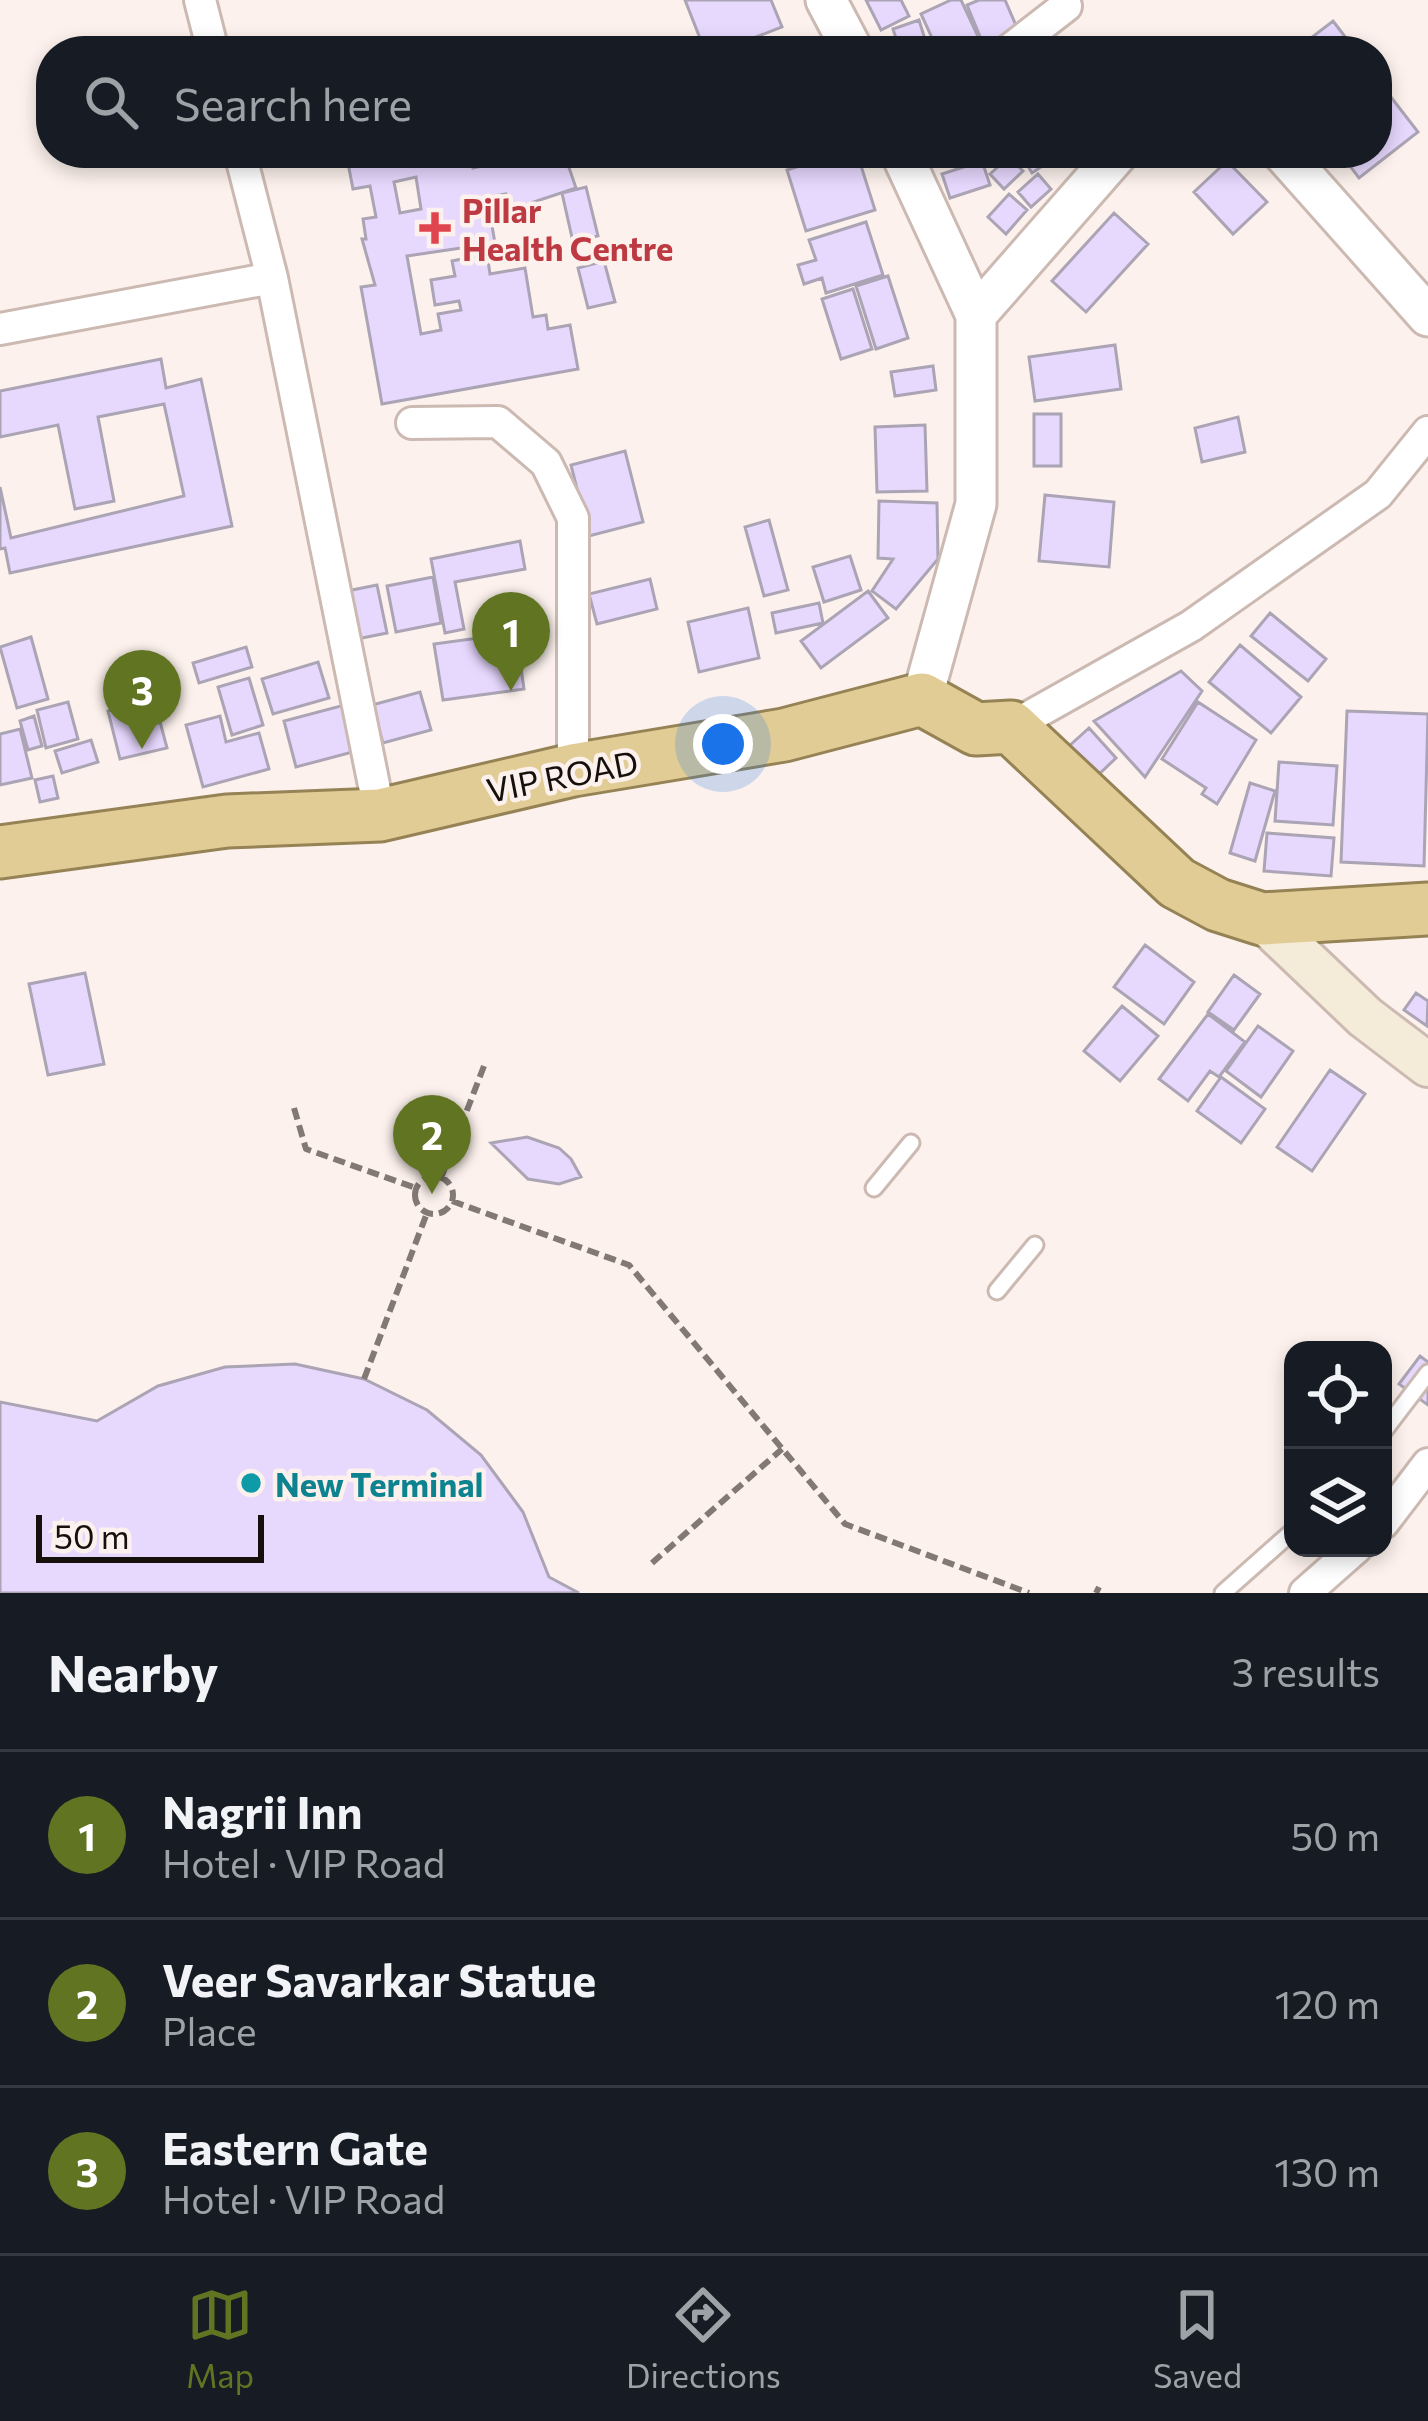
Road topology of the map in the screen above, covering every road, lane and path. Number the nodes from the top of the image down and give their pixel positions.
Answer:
1 (200, 0) edge
2 (826, 0) edge
3 (1066, 6) dead end
4 (210, 36) edge
5 (845, 36) edge
6 (1027, 36) edge
7 (243, 168) edge
8 (908, 168) edge
9 (1105, 168) edge
10 (1295, 168) edge
11 (272, 278) junction
12 (976, 314) junction
13 (1428, 316) edge
14 (0, 329) edge
15 (412, 423) dead end
16 (1428, 432) edge
17 (922, 699) junction
18 (1010, 728) junction
19 (573, 770) junction
20 (380, 815) junction
21 (0, 852) edge
22 (1428, 909) edge
23 (1262, 919) junction
24 (1428, 1065) edge
25 (484, 1066) dead end
26 (294, 1108) dead end
27 (911, 1143) dead end
28 (441, 1178) junction
29 (874, 1188) dead end
30 (416, 1189) junction
31 (452, 1202) junction
32 (427, 1213) junction
33 (1035, 1245) dead end
34 (998, 1291) dead end
35 (1428, 1373) edge
36 (364, 1379) dead end
37 (1392, 1420) edge
38 (782, 1449) junction
39 (1428, 1465) edge
40 (1392, 1511) edge
41 (1284, 1539) edge
42 (1346, 1557) edge
43 (652, 1563) dead end
44 (1029, 1593) edge
45 (1223, 1593) edge
46 (1305, 1593) edge

1 - 4 street
2 - 5 street
3 - 6 street
7 - 11 street
8 - 12 street
9 - 12 street
10 - 13 street
11 - 14 street
11 - 20 street
12 - 17 street
15 - 19 street
16 - 18 street
17 - 18 highway
17 - 19 highway, VIP ROAD
18 - 23 highway
19 - 20 highway, VIP ROAD
20 - 21 highway, VIP ROAD
22 - 23 highway
23 - 24 main road
25 - 28 path
26 - 30 path
27 - 29 lane
28 - 30 path
28 - 31 path
30 - 32 path
31 - 32 path
31 - 38 path
32 - 36 path
33 - 34 lane
35 - 37 lane
38 - 43 path
38 - 44 path
39 - 40 street
41 - 45 lane
42 - 46 street

